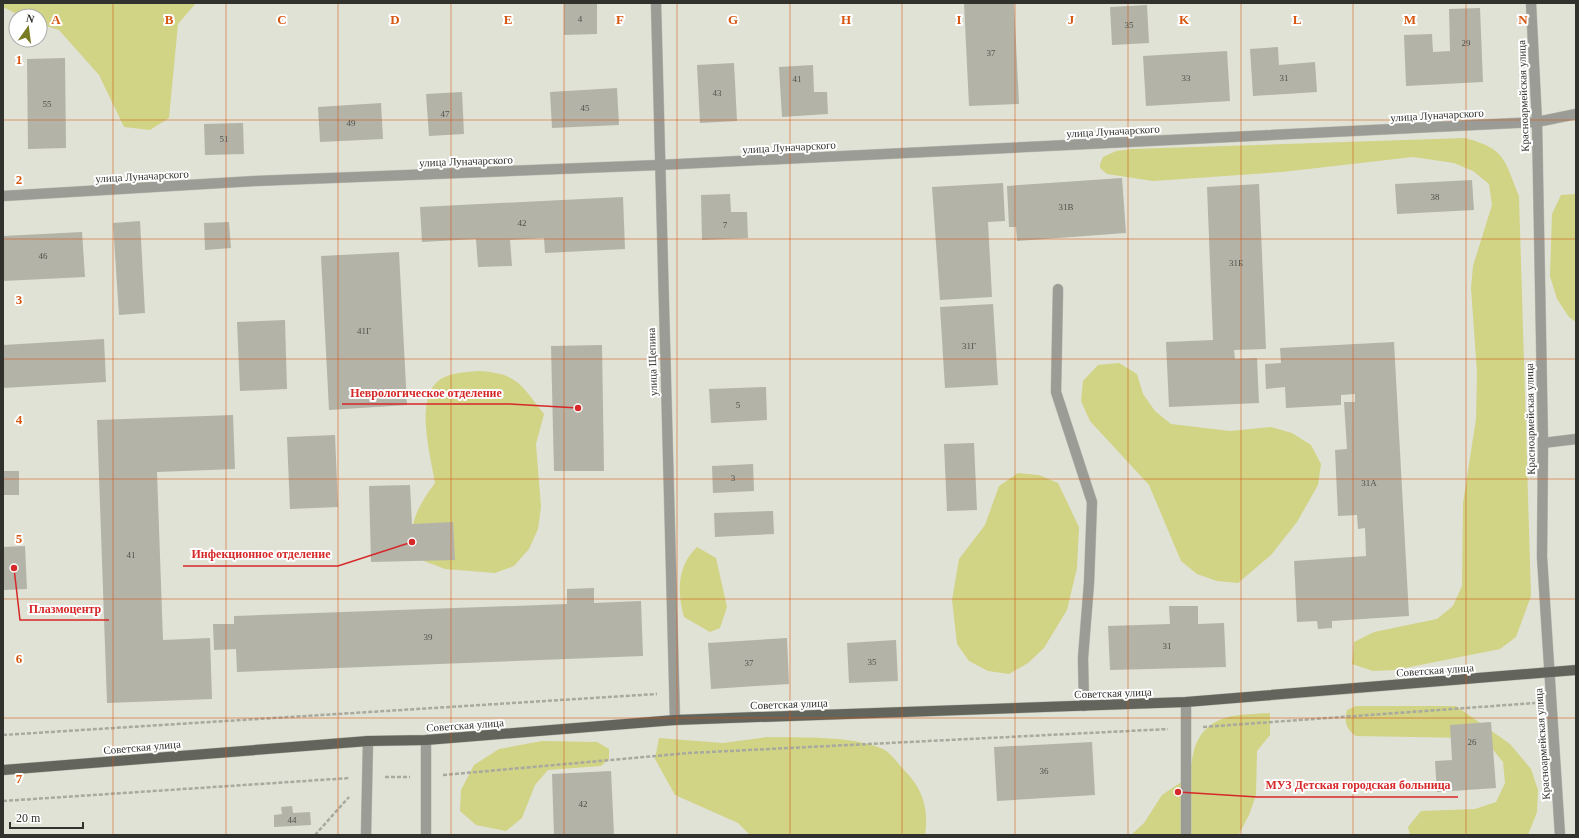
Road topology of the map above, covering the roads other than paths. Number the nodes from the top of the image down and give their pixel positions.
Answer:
1 (656, 3) edge
2 (1531, 3) edge
3 (1576, 114) edge
4 (1537, 122) junction
5 (658, 166) junction
6 (3, 196) edge
7 (1058, 289) dead end
8 (1576, 439) edge
9 (1543, 443) junction
10 (1576, 670) edge
11 (1549, 674) junction
12 (1186, 702) junction
13 (1084, 706) junction
14 (675, 720) junction
15 (426, 740) junction
16 (368, 741) junction
17 (3, 770) edge
18 (366, 835) edge
19 (426, 835) edge
20 (1186, 835) edge
21 (1560, 835) edge

1 - 5 street, улица Щепина
2 - 4 street, Красноармейская улица
3 - 4 street, улица Луначарского
4 - 5 street, улица Луначарского
4 - 9 street, Красноармейская улица
5 - 6 street, улица Луначарского
5 - 14 street, улица Щепина
7 - 13 street
8 - 9 street
9 - 11 street, Красноармейская улица
10 - 11 main road, Советская улица
11 - 12 main road, Советская улица
11 - 21 street, Красноармейская улица
12 - 13 main road, Советская улица
12 - 20 street
13 - 14 main road, Советская улица
14 - 15 main road, Советская улица
15 - 16 main road, Советская улица
15 - 19 street
16 - 17 main road, Советская улица
16 - 18 street

